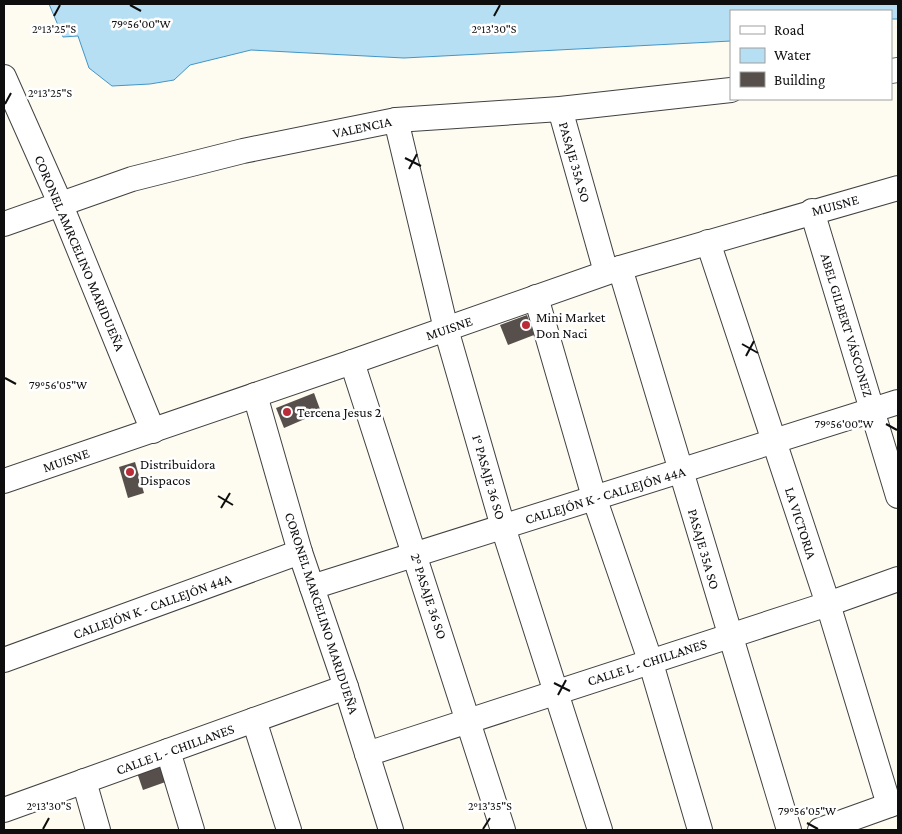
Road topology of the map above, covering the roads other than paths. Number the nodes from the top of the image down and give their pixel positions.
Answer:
1 (4, 77) edge
2 (730, 90) edge
3 (560, 109) junction
4 (396, 120) junction
5 (898, 188) edge
6 (60, 203) junction
7 (812, 211) junction
8 (4, 224) edge
9 (708, 242) junction
10 (613, 270) junction
11 (536, 297) junction
12 (446, 329) junction
13 (352, 362) junction
14 (255, 395) junction
15 (898, 402) edge
16 (872, 410) junction
17 (153, 431) junction
18 (774, 442) junction
19 (681, 471) junction
20 (4, 481) edge
21 (898, 496) edge
22 (594, 498) junction
23 (503, 527) junction
24 (300, 552) junction
25 (416, 556) junction
26 (898, 579) edge
27 (312, 587) junction
28 (828, 604) junction
29 (729, 635) junction
30 (4, 660) edge
31 (650, 660) junction
32 (346, 687) junction
33 (555, 692) junction
34 (254, 720) junction
35 (468, 720) junction
36 (168, 751) junction
37 (367, 754) junction
38 (84, 781) junction
39 (4, 810) edge
40 (886, 812) edge
41 (98, 830) edge
42 (192, 830) edge
43 (289, 830) edge
44 (391, 830) edge
45 (503, 830) edge
46 (600, 830) edge
47 (700, 830) edge
48 (789, 830) edge
49 (820, 830) edge

1 - 6 street, CORONEL AMRCELINO MARIDUEÑA
2 - 3 street, VALENCIA
3 - 4 street, VALENCIA
3 - 10 street, PASAJE 35A SO
4 - 6 street, VALENCIA
4 - 12 street, 1° PASAJE 36 SO
5 - 7 street, MUISNE
6 - 8 street, VALENCIA
6 - 17 street, CORONEL AMRCELINO MARIDUEÑA
7 - 9 street, MUISNE
7 - 16 street, ABEL GILBERT VÁSCONEZ
9 - 10 street, MUISNE
9 - 18 street, LA VICTORIA
10 - 11 street, MUISNE
10 - 19 street, PASAJE 35A SO
11 - 12 street, MUISNE
11 - 22 street
12 - 13 street, MUISNE
12 - 23 street, 1° PASAJE 36 SO
13 - 14 street, MUISNE
13 - 25 street, 2° PASAJE 36 SO
14 - 17 street, MUISNE
14 - 24 street, CORONEL MARCELINO MARIDUEÑA
15 - 16 street, CALLEJÓN K - CALLEJÓN 44A
16 - 18 street, CALLEJÓN K - CALLEJÓN 44A
16 - 21 street, ABEL GILBERT VÁSCONEZ
17 - 20 street, MUISNE
18 - 19 street, CALLEJÓN K - CALLEJÓN 44A
18 - 28 street, LA VICTORIA
19 - 22 street, CALLEJÓN K - CALLEJÓN 44A
19 - 29 street, PASAJE 35A SO
22 - 23 street, CALLEJÓN K - CALLEJÓN 44A
22 - 31 street
23 - 25 street, CALLEJÓN K - CALLEJÓN 44A
23 - 33 street, 1° PASAJE 36 SO
24 - 27 street, CORONEL MARCELINO MARIDUEÑA
24 - 30 street, CALLEJÓN K - CALLEJÓN 44A
25 - 27 street, CALLEJÓN K - CALLEJÓN 44A
25 - 35 street, 2° PASAJE 36 SO
26 - 28 street, CALLE L - CHILLANES
27 - 32 street, CORONEL MARCELINO MARIDUEÑA
28 - 29 street, CALLE L - CHILLANES
28 - 40 street, LA VICTORIA
29 - 31 street, CALLE L - CHILLANES
29 - 48 street, PASAJE 35A SO
31 - 33 street, CALLE L - CHILLANES
31 - 47 street
32 - 34 street, CALLE L - CHILLANES
32 - 37 street, CORONEL MARCELINO MARIDUEÑA
33 - 35 street, CALLE L - CHILLANES
33 - 46 street, 1° PASAJE 36 SO
34 - 36 street, CALLE L - CHILLANES
34 - 43 street
35 - 37 street, CALLE L - CHILLANES
35 - 45 street, 2° PASAJE 36 SO
36 - 38 street, CALLE L - CHILLANES
36 - 42 street
37 - 44 street, CORONEL MARCELINO MARIDUEÑA
38 - 39 street, CALLE L - CHILLANES
38 - 41 street
40 - 49 street

